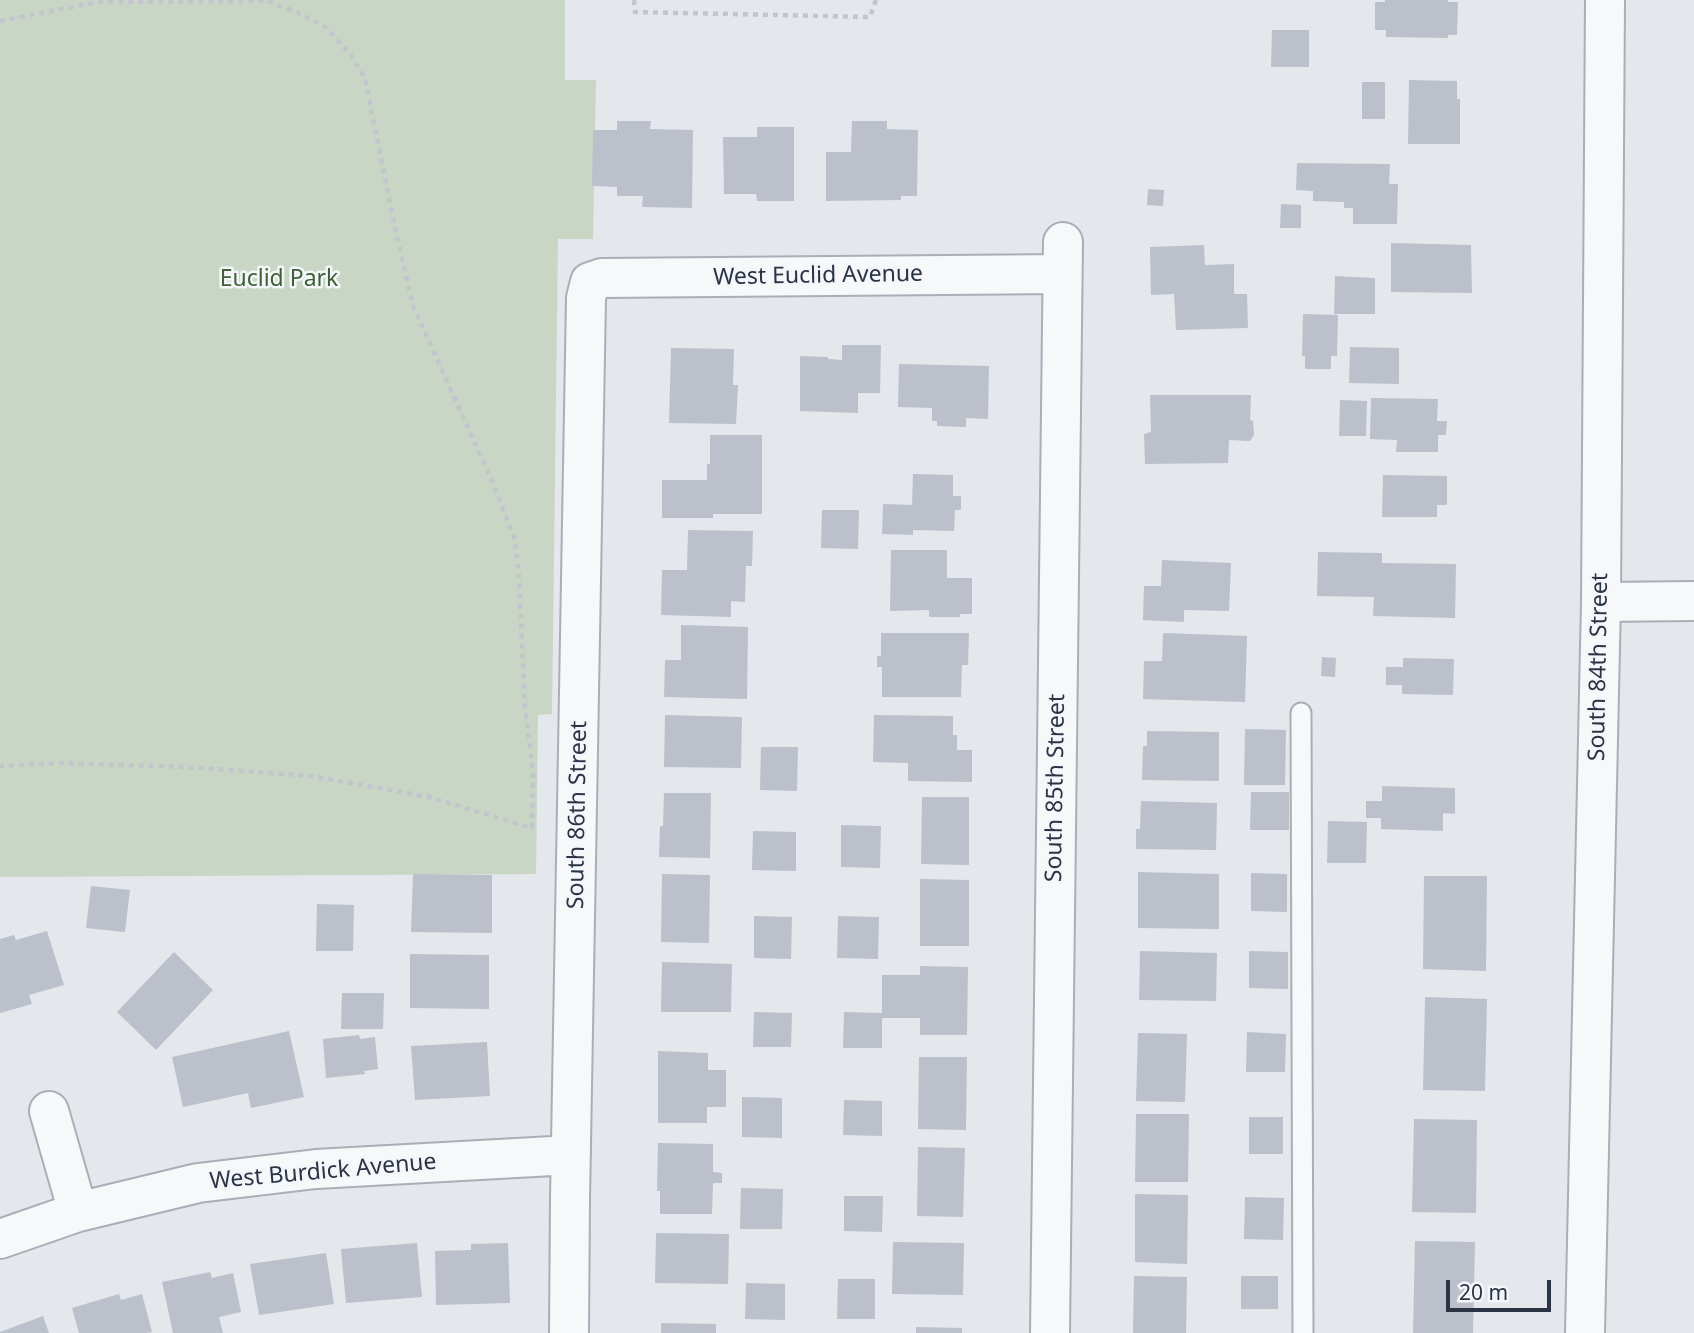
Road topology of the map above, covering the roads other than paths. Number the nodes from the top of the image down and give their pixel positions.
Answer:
1 (1605, 0) edge
2 (1062, 258) joint
3 (586, 298) joint
4 (1601, 601) junction
5 (1694, 601) edge
6 (1301, 713) dead end
7 (49, 1111) dead end
8 (571, 1156) junction
9 (78, 1212) junction
10 (0, 1239) edge
11 (569, 1333) edge
12 (1050, 1333) edge
13 (1303, 1333) edge
14 (1585, 1333) edge

1 - 4 street, South 84th Street
2 - 3 street, West Euclid Avenue
2 - 12 street, South 85th Street
3 - 8 street, South 86th Street
4 - 5 street
4 - 14 street, South 84th Street
6 - 13 lane
7 - 9 street
8 - 9 street, West Burdick Avenue
8 - 11 street, South 86th Street
9 - 10 street, West Burdick Avenue

